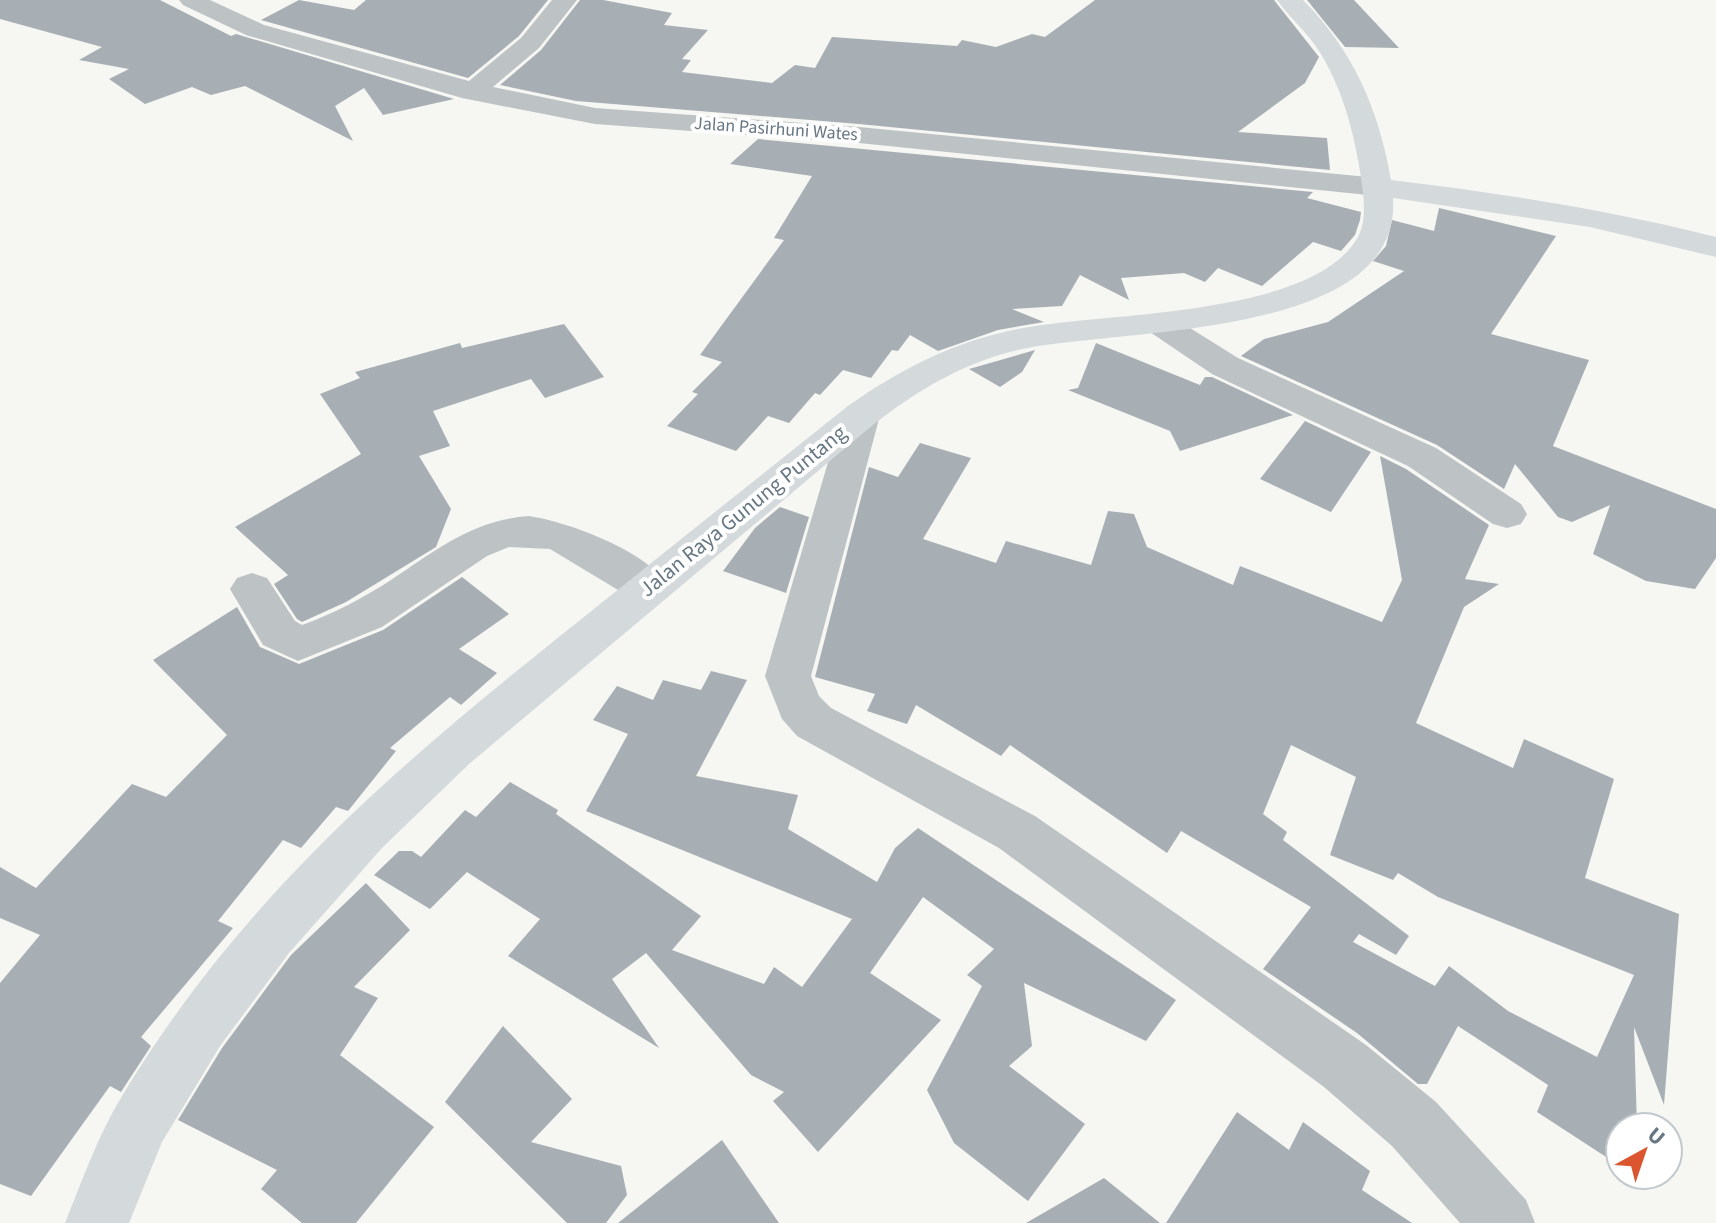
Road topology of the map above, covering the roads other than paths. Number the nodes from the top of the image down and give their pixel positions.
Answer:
1 (191, 0) edge
2 (565, 0) edge
3 (1289, 0) edge
4 (472, 92) junction
5 (1378, 187) junction
6 (1716, 247) edge
7 (1162, 325) junction
8 (861, 415) junction
9 (1507, 514) dead end
10 (648, 588) junction
11 (252, 589) dead end
12 (97, 1223) edge
13 (1503, 1223) edge

1 - 4 street, Jalan Pasirhuni Wates
2 - 4 street
3 - 5 street, Jalan Raya Gunung Puntang
4 - 5 street, Jalan Pasirhuni Wates
5 - 6 street
5 - 7 street, Jalan Raya Gunung Puntang
7 - 8 street, Jalan Raya Gunung Puntang
7 - 9 street
8 - 10 street, Jalan Raya Gunung Puntang
8 - 13 street
10 - 11 street
10 - 12 street, Jalan Raya Gunung Puntang

